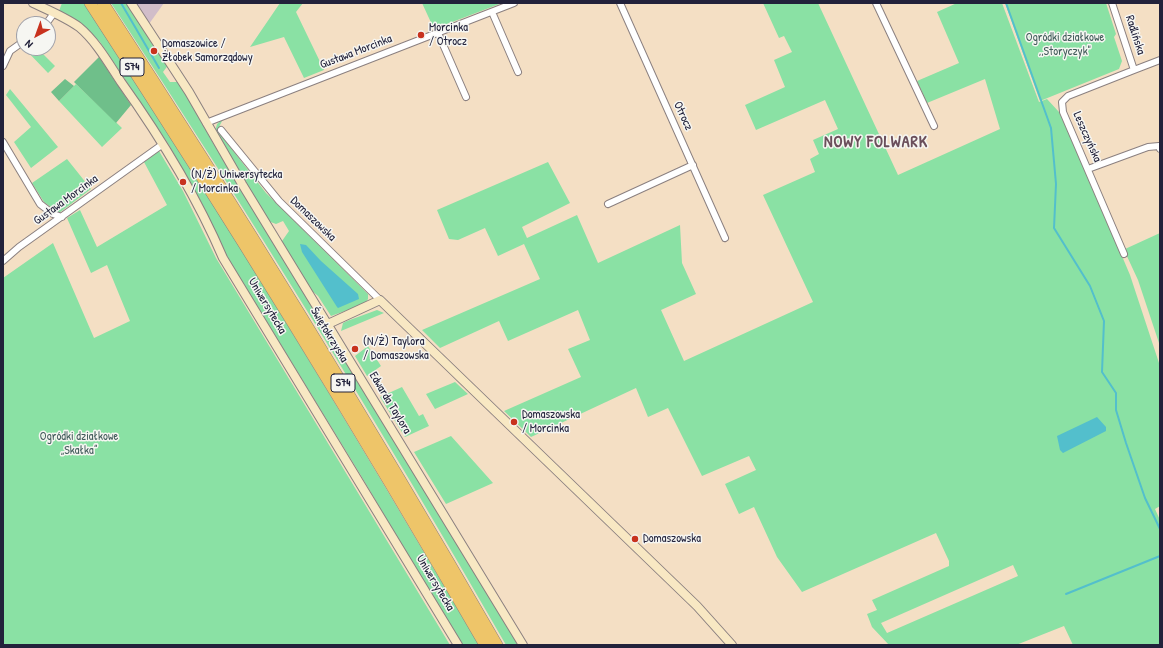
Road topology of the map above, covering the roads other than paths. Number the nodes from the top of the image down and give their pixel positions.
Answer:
1 (33, 3) edge
2 (90, 3) edge
3 (103, 3) edge
4 (131, 3) edge
5 (514, 3) edge
6 (620, 3) edge
7 (876, 3) edge
8 (1112, 3) edge
9 (492, 12) junction
10 (54, 13) junction
11 (52, 16) edge
12 (438, 33) junction
13 (16, 47) edge
14 (1160, 60) edge
15 (3, 66) edge
16 (1134, 70) junction
17 (518, 72) dead end
18 (466, 97) dead end
19 (206, 123) junction
20 (934, 126) dead end
21 (177, 128) junction
22 (221, 130) dead end
23 (3, 142) edge
24 (163, 144) junction
25 (1160, 147) edge
26 (693, 165) junction
27 (1088, 169) junction
28 (608, 204) dead end
29 (62, 216) junction
30 (725, 238) dead end
31 (1124, 254) dead end
32 (3, 261) edge
33 (380, 300) junction
34 (328, 324) junction
35 (458, 645) edge
36 (485, 645) edge
37 (497, 645) edge
38 (523, 645) edge
39 (732, 645) edge

1 - 10 street, Uniwersytecka
2 - 21 highway, S74
3 - 21 highway, S74
4 - 19 street, Edwarda Taylora
5 - 9 street, Gustawa Morcinka
6 - 26 street, Otrocz
7 - 20 street
8 - 16 street, Radlińska
9 - 12 street, Gustawa Morcinka
9 - 17 street
10 - 11 street
10 - 24 street, Uniwersytecka
12 - 18 street
12 - 19 street, Gustawa Morcinka
13 - 15 street
14 - 16 street, Radlińska
16 - 27 street, Leszczyńska
19 - 34 street, Edwarda Taylora
21 - 36 highway, Świętokrzyska / S74
21 - 37 highway, Świętokrzyska / S74
22 - 33 street, Domaszowska
23 - 29 street
24 - 29 street, Gustawa Morcinka
24 - 35 street, Uniwersytecka
25 - 27 street
26 - 28 street
26 - 30 street, Otrocz
27 - 31 street, Leszczyńska
29 - 32 street, Gustawa Morcinka
33 - 34 street
33 - 39 street, Domaszowska
34 - 38 street, Edwarda Taylora

